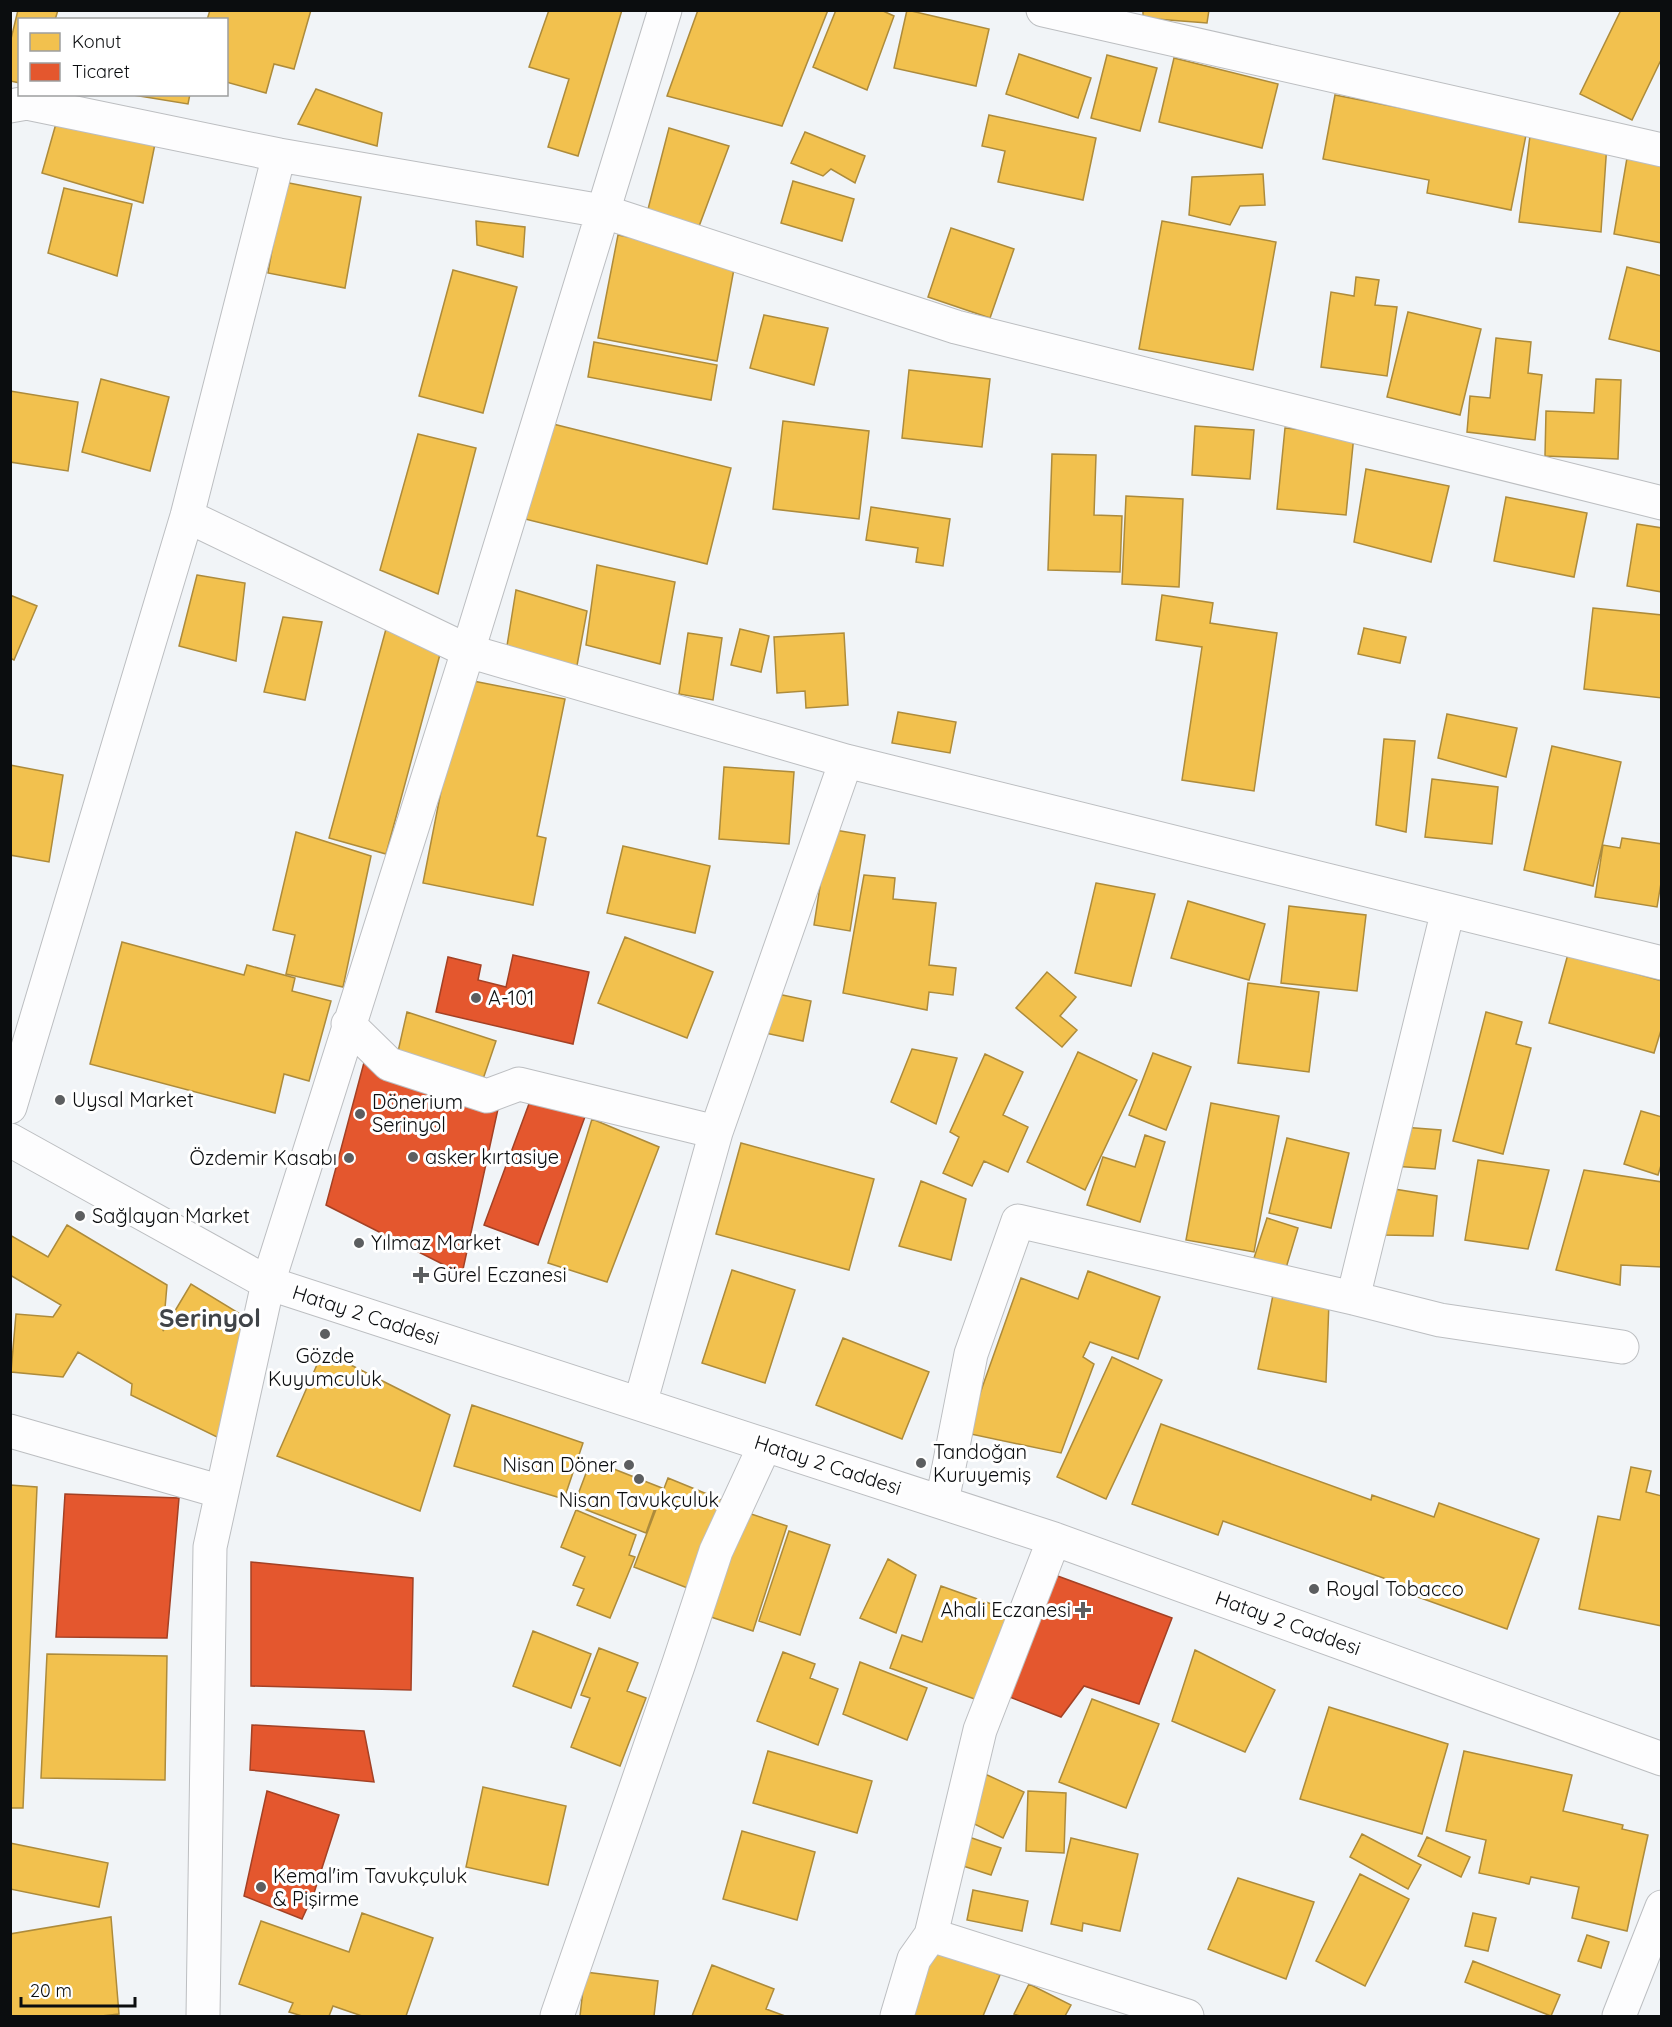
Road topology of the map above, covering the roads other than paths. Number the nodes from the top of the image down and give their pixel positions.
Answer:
1 (665, 10) edge
2 (1043, 10) edge
3 (10, 106) edge
4 (1662, 150) edge
5 (279, 155) junction
6 (602, 211) junction
7 (1662, 503) edge
8 (187, 516) junction
9 (468, 651) junction
10 (846, 761) junction
11 (1448, 910) junction
12 (1662, 963) edge
13 (348, 1024) junction
14 (10, 1107) edge
15 (716, 1132) junction
16 (10, 1140) edge
17 (268, 1283) junction
18 (1353, 1298) junction
19 (1622, 1347) dead end
20 (640, 1404) junction
21 (10, 1431) edge
22 (765, 1445) junction
23 (222, 1492) junction
24 (942, 1502) junction
25 (1054, 1539) junction
26 (1662, 1759) edge
27 (1662, 1907) edge
28 (931, 1935) junction
29 (203, 2016) edge
30 (557, 2016) edge
31 (897, 2016) edge
32 (1187, 2016) edge
33 (1619, 2016) edge

1 - 6 street
2 - 4 street
3 - 5 street
5 - 6 street
5 - 8 street
6 - 7 street
6 - 9 street
8 - 9 street
8 - 14 street
9 - 10 street
9 - 13 street
10 - 11 street
10 - 15 street
11 - 12 street
11 - 18 street
13 - 15 street
13 - 17 street
15 - 20 street
16 - 17 street, Hatay 2 Caddesi
17 - 20 street, Hatay 2 Caddesi
17 - 23 street
18 - 19 street
18 - 24 street
20 - 22 street, Hatay 2 Caddesi
21 - 23 street
22 - 24 street, Hatay 2 Caddesi
22 - 30 street
23 - 29 street
24 - 25 street, Hatay 2 Caddesi
25 - 26 street, Hatay 2 Caddesi
25 - 28 street
27 - 33 street
28 - 31 street
28 - 32 street

